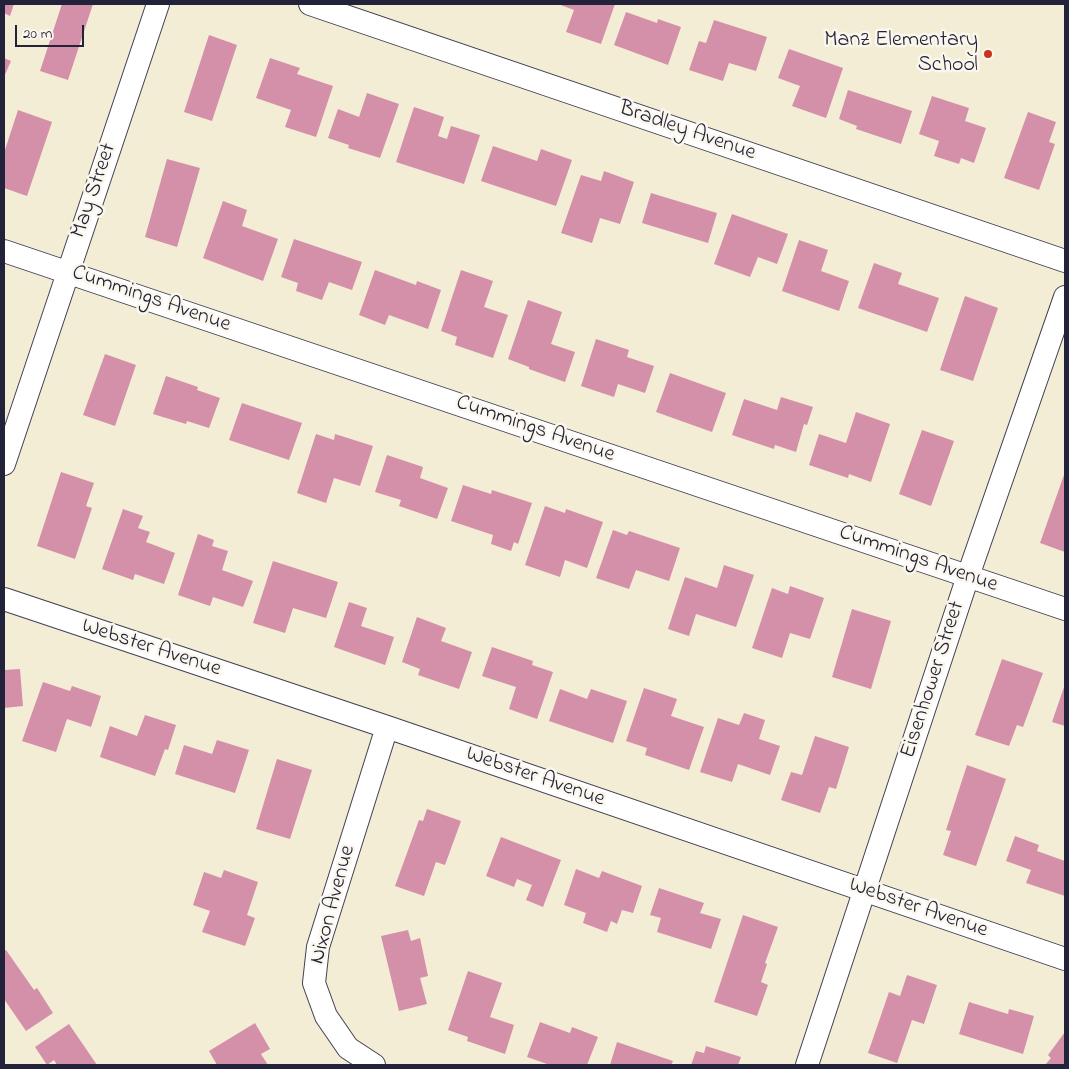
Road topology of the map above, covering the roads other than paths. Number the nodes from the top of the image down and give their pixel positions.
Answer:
1 (158, 4) edge
2 (310, 4) edge
3 (4, 251) edge
4 (1065, 260) edge
5 (68, 272) junction
6 (1065, 296) edge
7 (4, 464) edge
8 (968, 576) junction
9 (4, 599) edge
10 (1065, 610) edge
11 (387, 727) junction
12 (865, 891) junction
13 (1065, 959) edge
14 (374, 1065) edge
15 (806, 1065) edge

1 - 5 street, May Street
2 - 4 street, Bradley Avenue
3 - 5 street, Cummings Avenue
5 - 7 street, May Street
5 - 8 street, Cummings Avenue
6 - 8 street, Eisenhower Street
8 - 10 street, Cummings Avenue
8 - 12 street, Eisenhower Street
9 - 11 street, Webster Avenue
11 - 12 street, Webster Avenue
11 - 14 street, Nixon Avenue
12 - 13 street, Webster Avenue
12 - 15 street, Eisenhower Street

